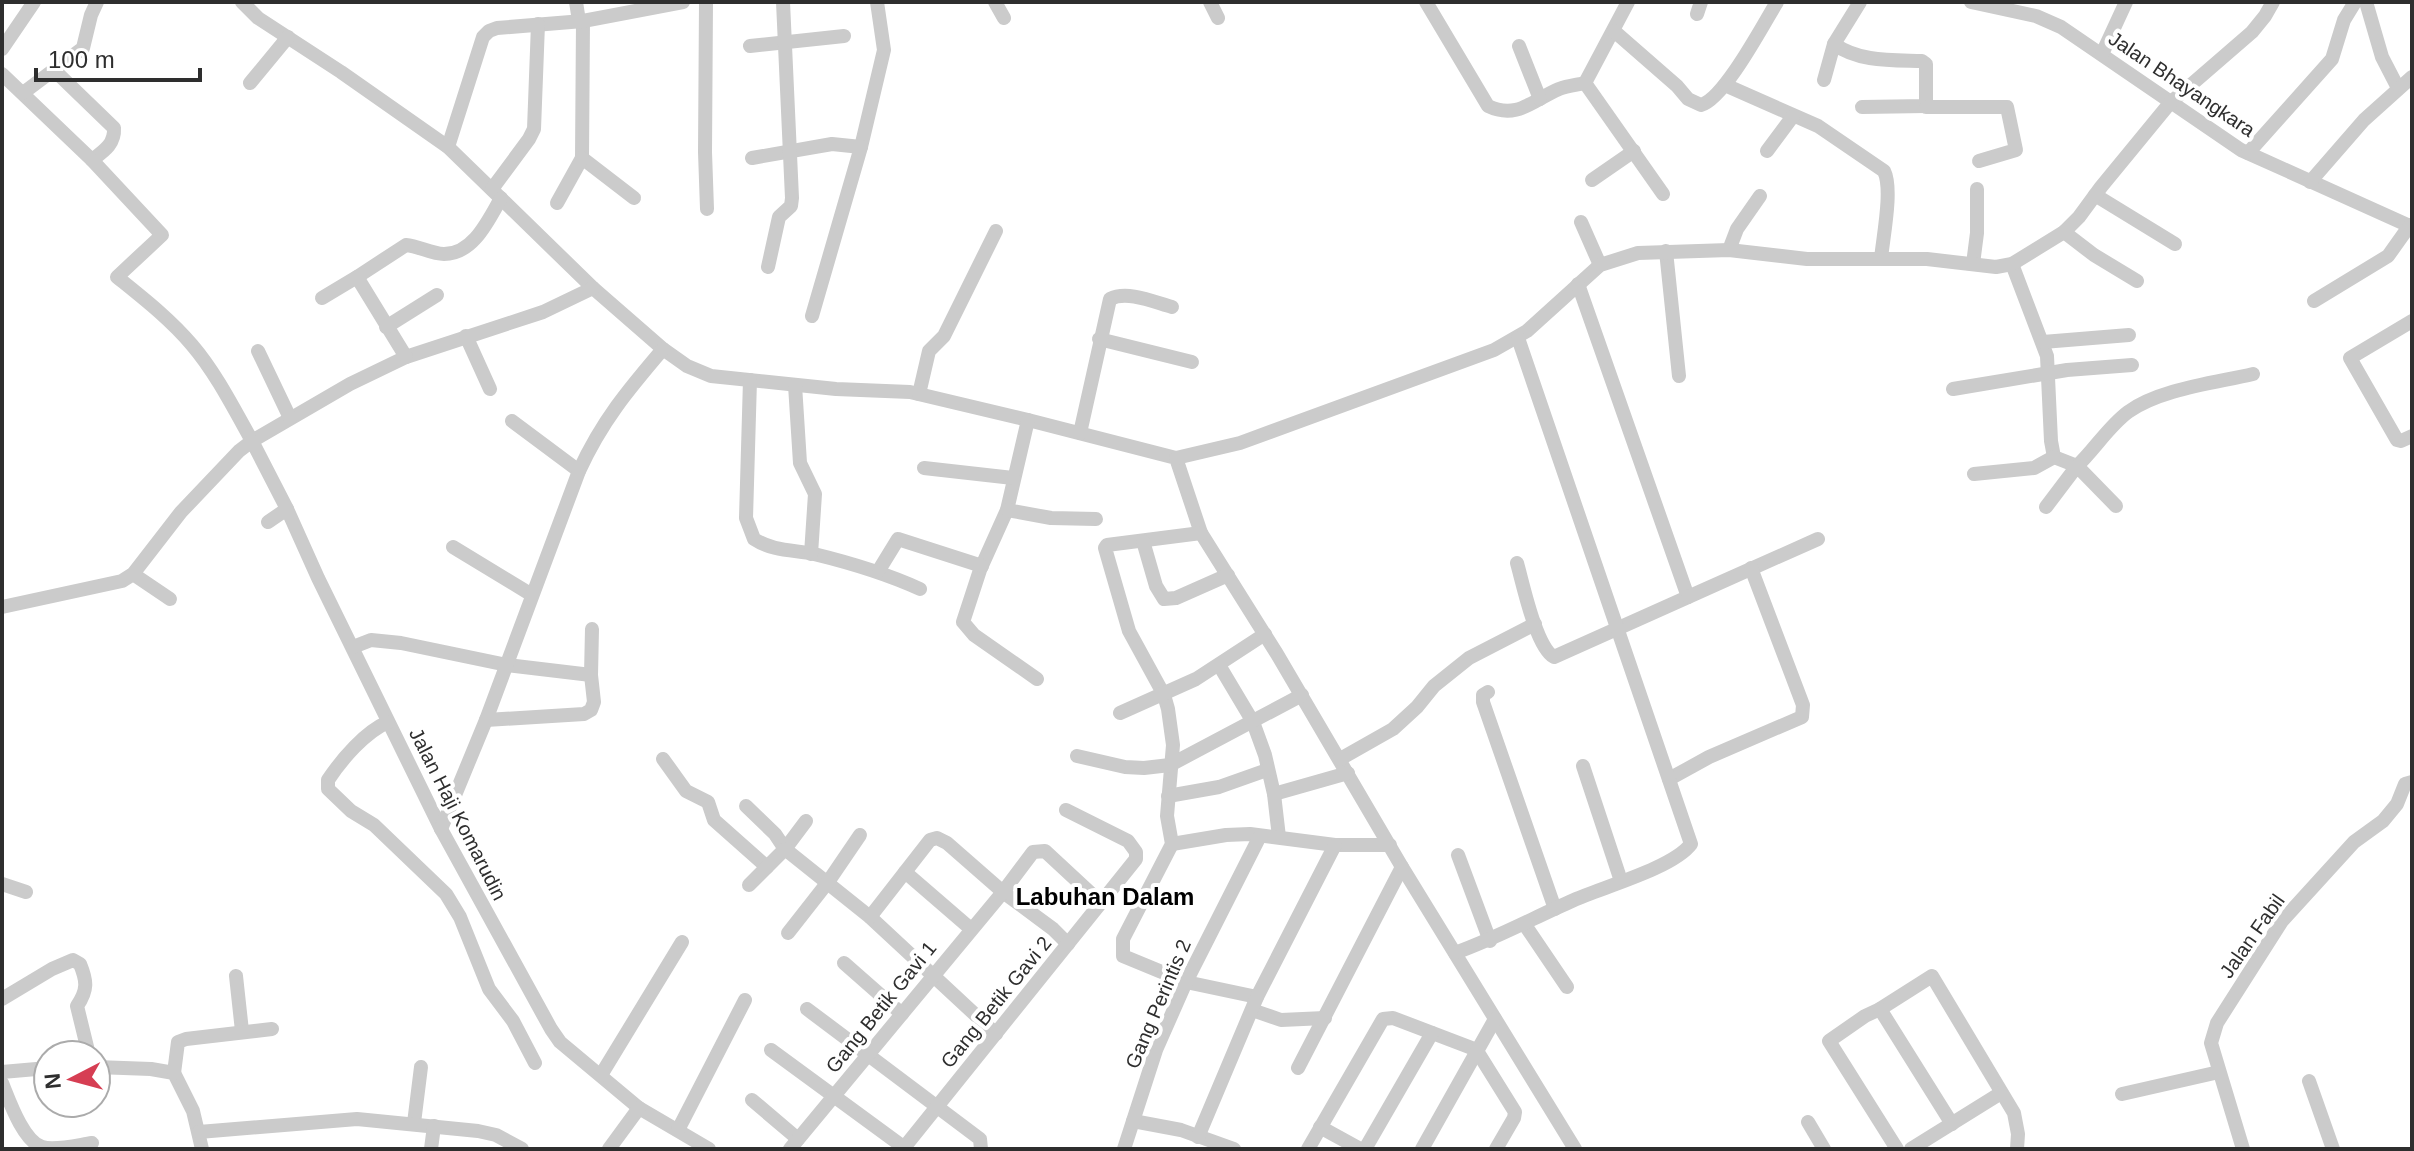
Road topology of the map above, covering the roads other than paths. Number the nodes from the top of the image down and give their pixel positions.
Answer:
1 (34, 2) edge
2 (97, 2) edge
3 (242, 2) edge
4 (576, 2) edge
5 (683, 2) edge
6 (706, 2) edge
7 (783, 2) edge
8 (877, 2) edge
9 (995, 2) edge
10 (1210, 2) edge
11 (1426, 2) edge
12 (1628, 2) edge
13 (1777, 2) edge
14 (1860, 2) edge
15 (1971, 2) edge
16 (2126, 2) edge
17 (2273, 2) edge
18 (2355, 2) edge
19 (2366, 2) edge
20 (640, 6) edge
21 (2016, 6) edge
22 (1004, 18) dead end
23 (1218, 18) dead end
24 (581, 21) junction
25 (538, 24) junction
26 (1614, 31) junction
27 (844, 36) dead end
28 (288, 37) junction
29 (784, 41) junction
30 (1834, 44) junction
31 (750, 46) dead end
32 (1519, 46) dead end
33 (2, 49) edge
34 (2102, 54) junction
35 (54, 70) junction
36 (2, 74) edge
37 (2412, 77) edge
38 (1824, 80) dead end
39 (250, 83) dead end
40 (1585, 83) junction
41 (1725, 85) junction
42 (2398, 88) junction
43 (23, 93) junction
44 (1540, 99) junction
45 (2170, 103) junction
46 (1862, 107) dead end
47 (1926, 107) junction
48 (1793, 116) junction
49 (448, 147) junction
50 (861, 147) junction
51 (1634, 151) junction
52 (1767, 151) dead end
53 (789, 153) junction
54 (2248, 153) junction
55 (582, 158) junction
56 (752, 158) dead end
57 (92, 160) junction
58 (1979, 161) dead end
59 (1592, 180) dead end
60 (2310, 182) junction
61 (1977, 189) dead end
62 (496, 194) junction
63 (1663, 194) dead end
64 (2095, 195) junction
65 (1760, 196) dead end
66 (634, 198) dead end
67 (557, 203) dead end
68 (707, 209) dead end
69 (1581, 222) dead end
70 (2411, 226) edge
71 (996, 231) dead end
72 (2064, 232) junction
73 (2175, 244) dead end
74 (1729, 250) junction
75 (1666, 251) junction
76 (1881, 259) junction
77 (1973, 264) junction
78 (2012, 264) junction
79 (1600, 265) junction
80 (768, 267) dead end
81 (357, 277) junction
82 (2137, 281) dead end
83 (1578, 284) junction
84 (593, 288) junction
85 (437, 295) dead end
86 (322, 298) dead end
87 (2314, 301) dead end
88 (1172, 307) dead end
89 (812, 316) dead end
90 (2412, 321) edge
91 (386, 327) junction
92 (2129, 335) dead end
93 (466, 336) junction
94 (1518, 338) junction
95 (1099, 339) junction
96 (2043, 342) junction
97 (663, 349) junction
98 (258, 351) dead end
99 (406, 357) junction
100 (1192, 362) dead end
101 (2132, 365) dead end
102 (2049, 374) junction
103 (2253, 374) dead end
104 (1679, 376) dead end
105 (750, 380) junction
106 (795, 385) junction
107 (490, 389) dead end
108 (1953, 389) dead end
109 (919, 394) junction
110 (290, 418) junction
111 (1028, 420) junction
112 (512, 421) dead end
113 (1080, 433) junction
114 (2412, 436) edge
115 (246, 446) junction
116 (2054, 457) junction
117 (1176, 458) junction
118 (2077, 466) junction
119 (924, 468) dead end
120 (579, 471) junction
121 (1974, 474) dead end
122 (1013, 478) junction
123 (2116, 506) dead end
124 (2046, 507) dead end
125 (1007, 510) junction
126 (1096, 519) dead end
127 (1201, 533) junction
128 (1818, 539) dead end
129 (1143, 541) junction
130 (453, 547) dead end
131 (811, 554) junction
132 (1517, 563) dead end
133 (982, 566) junction
134 (1751, 568) junction
135 (879, 570) junction
136 (133, 574) junction
137 (1228, 575) junction
138 (920, 589) dead end
139 (532, 595) junction
140 (1688, 597) junction
141 (170, 599) dead end
142 (2, 607) edge
143 (1535, 624) junction
144 (592, 629) dead end
145 (1617, 630) junction
146 (1265, 634) junction
147 (353, 647) junction
148 (507, 665) junction
149 (1219, 665) junction
150 (591, 675) junction
151 (1037, 679) dead end
152 (1488, 692) dead end
153 (1164, 695) junction
154 (1302, 695) junction
155 (1120, 713) dead end
156 (486, 720) junction
157 (1253, 722) junction
158 (383, 724) junction
159 (1077, 756) dead end
160 (663, 759) dead end
161 (1340, 759) junction
162 (1170, 765) junction
163 (1583, 766) dead end
164 (1267, 770) junction
165 (1348, 773) junction
166 (1669, 779) junction
167 (2412, 782) edge
168 (1274, 794) junction
169 (1168, 796) junction
170 (746, 806) dead end
171 (1066, 810) dead end
172 (806, 821) dead end
173 (441, 829) junction
174 (860, 835) dead end
175 (1260, 836) junction
176 (1279, 837) junction
177 (1172, 844) junction
178 (1335, 845) junction
179 (1390, 845) junction
180 (785, 849) junction
181 (1458, 855) dead end
182 (767, 867) junction
183 (1402, 867) junction
184 (905, 872) junction
185 (1621, 881) junction
186 (828, 882) junction
187 (2, 884) edge
188 (749, 885) dead end
189 (26, 892) dead end
190 (1003, 892) junction
191 (1100, 902) junction
192 (1555, 909) junction
193 (870, 917) junction
194 (1525, 925) junction
195 (971, 929) junction
196 (788, 933) dead end
197 (1490, 941) junction
198 (682, 942) dead end
199 (1068, 944) junction
200 (1455, 953) junction
201 (844, 963) dead end
202 (933, 975) junction
203 (236, 976) dead end
204 (1186, 982) junction
205 (1567, 987) dead end
206 (2, 999) edge
207 (745, 1000) dead end
208 (1254, 1004) junction
209 (807, 1009) dead end
210 (1880, 1009) junction
211 (902, 1014) junction
212 (1325, 1018) junction
213 (1495, 1019) junction
214 (272, 1029) dead end
215 (242, 1031) junction
216 (1432, 1033) junction
217 (996, 1034) junction
218 (85, 1039) edge
219 (771, 1050) dead end
220 (1477, 1051) junction
221 (869, 1054) junction
222 (535, 1063) dead end
223 (421, 1067) dead end
224 (112, 1068) edge
225 (1298, 1068) dead end
226 (32, 1069) edge
227 (2, 1072) edge
228 (2219, 1072) junction
229 (174, 1073) junction
230 (601, 1075) junction
231 (2309, 1081) dead end
232 (2, 1083) edge
233 (2001, 1093) junction
234 (2122, 1094) dead end
235 (834, 1097) junction
236 (752, 1100) dead end
237 (639, 1108) junction
238 (937, 1108) junction
239 (1133, 1121) junction
240 (1808, 1122) dead end
241 (414, 1123) junction
242 (1952, 1124) junction
243 (434, 1126) junction
244 (1320, 1127) junction
245 (678, 1130) junction
246 (199, 1132) junction
247 (1198, 1137) junction
248 (92, 1143) dead end
249 (794, 1144) edge
250 (519, 1148) edge
251 (202, 1149) edge
252 (431, 1149) edge
253 (609, 1149) edge
254 (709, 1149) edge
255 (905, 1149) edge
256 (981, 1149) edge
257 (1124, 1149) edge
258 (1234, 1149) edge
259 (1308, 1149) edge
260 (1362, 1149) edge
261 (1422, 1149) edge
262 (1496, 1149) edge
263 (1575, 1149) edge
264 (1824, 1149) edge
265 (1897, 1149) edge
266 (1911, 1149) edge
267 (2017, 1149) edge
268 (2243, 1149) edge
269 (2333, 1149) edge

1 - 33 street
2 - 35 street
3 - 28 street
4 - 24 street
5 - 20 street
6 - 68 street
7 - 29 street
8 - 50 street
9 - 22 street
10 - 23 street
11 - 44 street
12 - 26 street
13 - 41 street
14 - 30 street
15 - 21 street, Jalan Bhayangkara
16 - 34 street
17 - 45 street
18 - 54 street
19 - 42 street
20 - 24 street
21 - 34 street, Jalan Bhayangkara
24 - 25 street
24 - 55 street
25 - 49 street
25 - 62 street
26 - 40 street
26 - 41 street
27 - 29 street
28 - 39 street
28 - 49 street
29 - 31 street
29 - 53 street
30 - 38 street
30 - 47 street
32 - 44 street
34 - 45 street, Jalan Bhayangkara
35 - 43 street
35 - 57 street
36 - 43 street
37 - 42 street
40 - 44 street
40 - 51 street
41 - 48 street
42 - 60 street
43 - 57 street
45 - 54 street, Jalan Bhayangkara
45 - 64 street
46 - 47 street
47 - 58 street
48 - 52 street
48 - 76 street
49 - 62 street
50 - 53 street
50 - 89 street
51 - 59 street
51 - 63 street
53 - 56 street
53 - 80 street
54 - 60 street, Jalan Bhayangkara
55 - 66 street
55 - 67 street
57 - 115 street, Jalan Haji Komarudin
60 - 70 street, Jalan Bhayangkara
61 - 77 street
62 - 81 street
62 - 84 street
64 - 72 street
64 - 73 street
65 - 74 street
69 - 79 street
70 - 87 street
71 - 109 street
72 - 78 street
72 - 82 street
74 - 75 street
74 - 76 street
75 - 79 street
75 - 104 street
76 - 77 street
77 - 78 street
78 - 96 street
79 - 83 street
81 - 86 street
81 - 91 street
83 - 94 street
83 - 140 street
84 - 93 street
84 - 97 street
85 - 91 street
88 - 95 street
90 - 114 street
91 - 99 street
92 - 96 street
93 - 99 street
93 - 107 street
94 - 117 street
94 - 145 street
95 - 100 street
95 - 113 street
96 - 102 street
97 - 105 street
97 - 120 street
98 - 110 street
99 - 110 street
101 - 102 street
102 - 108 street
102 - 116 street
103 - 118 street
105 - 106 street
105 - 131 street
106 - 109 street
106 - 131 street
109 - 111 street
110 - 115 street
111 - 113 street
111 - 122 street
112 - 120 street
113 - 117 street
115 - 136 street
115 - 147 street, Jalan Haji Komarudin
116 - 118 street
116 - 121 street
117 - 127 street
118 - 123 street
118 - 124 street
119 - 122 street
120 - 139 street
122 - 125 street
125 - 126 street
125 - 133 street
127 - 129 street
127 - 137 street
128 - 134 street
129 - 137 street
129 - 153 street
130 - 139 street
131 - 135 street
132 - 143 street
133 - 135 street
133 - 151 street
134 - 140 street
134 - 166 street
135 - 138 street
136 - 141 street
136 - 142 street
137 - 146 street
139 - 148 street
140 - 145 street
143 - 145 street
143 - 161 street
144 - 150 street
145 - 166 street
146 - 149 street
146 - 154 street
147 - 148 street
147 - 158 street, Jalan Haji Komarudin
148 - 150 street
148 - 156 street
149 - 153 street
149 - 157 street
150 - 156 street
152 - 192 street
153 - 155 street
153 - 162 street
154 - 157 street
154 - 161 street
156 - 173 street
157 - 162 street
157 - 164 street
158 - 173 street, Jalan Haji Komarudin
158 - 222 street
159 - 162 street
160 - 182 street
161 - 165 street
162 - 169 street
163 - 185 street
164 - 168 street
164 - 169 street
165 - 168 street
165 - 179 street
166 - 185 street
167 - 228 street, Jalan Fabil
168 - 176 street
169 - 177 street
170 - 180 street
171 - 191 street, Gang Betik Gavi 2
172 - 180 street
173 - 230 street, Jalan Haji Komarudin
174 - 186 street
175 - 176 street
175 - 177 street
175 - 204 street, Gang Perintis 2
176 - 178 street
177 - 204 street
178 - 179 street
178 - 208 street
179 - 183 street
180 - 182 street
180 - 186 street
181 - 197 street
182 - 188 street
183 - 200 street
183 - 212 street
184 - 190 street
184 - 193 street
184 - 195 street
185 - 192 street
186 - 193 street
186 - 196 street
187 - 189 street
190 - 191 street, Gang Betik Gavi 1
190 - 195 street, Gang Betik Gavi 1
190 - 199 street
191 - 199 street, Gang Betik Gavi 2
192 - 194 street
193 - 202 street
194 - 197 street
194 - 205 street
195 - 202 street, Gang Betik Gavi 1
197 - 200 street
198 - 230 street
199 - 217 street, Gang Betik Gavi 2
200 - 213 street
201 - 211 street
202 - 211 street, Gang Betik Gavi 1
202 - 217 street
203 - 215 street
204 - 208 street
204 - 239 street, Gang Perintis 2
206 - 218 street
207 - 245 street
208 - 212 street
208 - 247 street
209 - 221 street
210 - 233 street
210 - 242 street
210 - 265 street
211 - 221 street, Gang Betik Gavi 1
212 - 225 street
213 - 220 street
213 - 263 street
214 - 215 street
215 - 229 street
216 - 220 street
216 - 244 street
216 - 260 street
217 - 238 street, Gang Betik Gavi 2
219 - 235 street
220 - 261 street
220 - 262 street
221 - 235 street, Gang Betik Gavi 1
221 - 238 street
223 - 241 street
224 - 229 street
226 - 227 street
228 - 234 street
228 - 268 street, Jalan Fabil
229 - 246 street
230 - 237 street, Jalan Haji Komarudin
231 - 269 street
232 - 248 street
233 - 242 street
233 - 267 street
235 - 249 street, Gang Betik Gavi 1
235 - 255 street
236 - 249 street
237 - 245 street, Jalan Haji Komarudin
237 - 253 street
238 - 255 street, Gang Betik Gavi 2
238 - 256 street
239 - 247 street
239 - 257 street, Gang Perintis 2
240 - 264 street
241 - 243 street
241 - 246 street
242 - 266 street
243 - 250 street
243 - 252 street
244 - 259 street
244 - 260 street
245 - 254 street, Jalan Haji Komarudin
246 - 251 street
247 - 258 street

